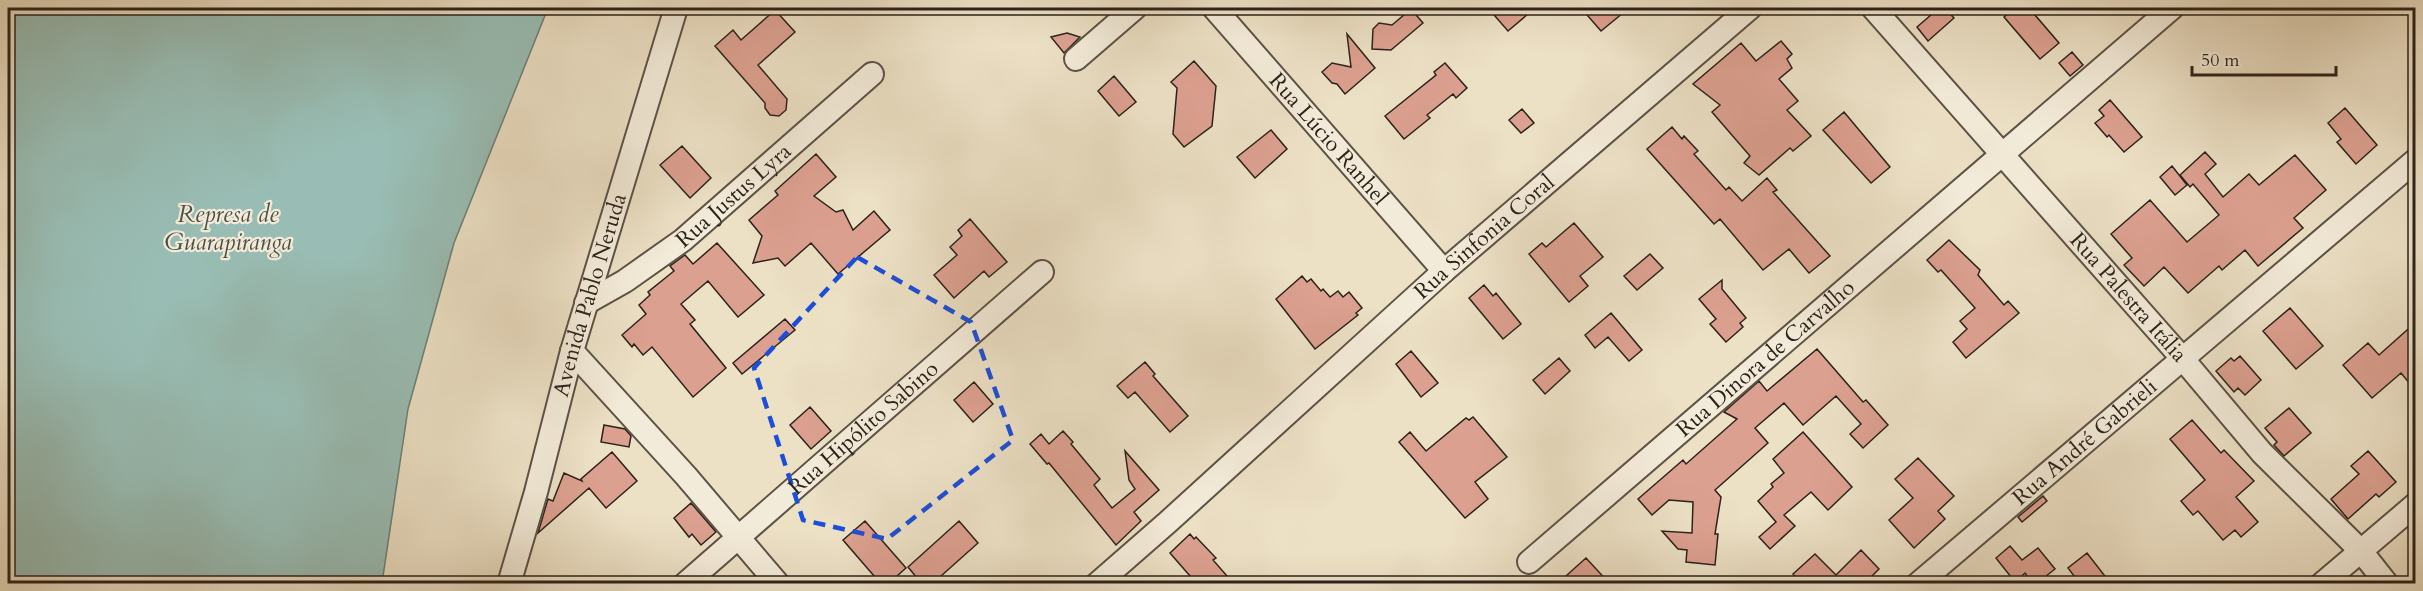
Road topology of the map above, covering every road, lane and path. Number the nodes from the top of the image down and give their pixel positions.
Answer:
1 (676, 8) edge
2 (1135, 8) edge
3 (1214, 8) edge
4 (1750, 8) edge
5 (1873, 8) edge
6 (2172, 8) edge
7 (1076, 59) dead end
8 (872, 74) dead end
9 (2001, 154) junction
10 (2415, 160) edge
11 (1444, 271) junction
12 (1042, 272) dead end
13 (586, 303) junction
14 (572, 351) junction
15 (2182, 358) junction
16 (2415, 504) edge
17 (738, 537) junction
18 (2361, 551) junction
19 (1530, 562) dead end
20 (509, 584) edge
21 (685, 584) edge
22 (778, 584) edge
23 (1098, 584) edge
24 (1918, 584) edge
25 (2322, 584) edge
26 (2387, 584) edge

1 - 13 street, Avenida Pablo Neruda
2 - 7 street
3 - 11 street, Rua Lúcio Ranhel
4 - 11 street, Rua Sinfonia Coral
5 - 9 street, Rua Palestra Itália
6 - 9 street, Rua Dinora de Carvalho
8 - 13 street, Rua Justus Lyra
9 - 15 street, Rua Palestra Itália
9 - 19 street, Rua Dinora de Carvalho
10 - 15 street, Rua André Gabrieli
11 - 23 street, Rua Sinfonia Coral
12 - 17 street, Rua Hipólito Sabino
13 - 14 street, Avenida Pablo Neruda
14 - 17 street
14 - 20 street, Avenida Pablo Neruda
15 - 18 street, Rua Palestra Itália
15 - 24 street, Rua André Gabrieli
16 - 18 street
17 - 21 street, Rua Hipólito Sabino
17 - 22 street
18 - 25 street
18 - 26 street, Rua Palestra Itália

